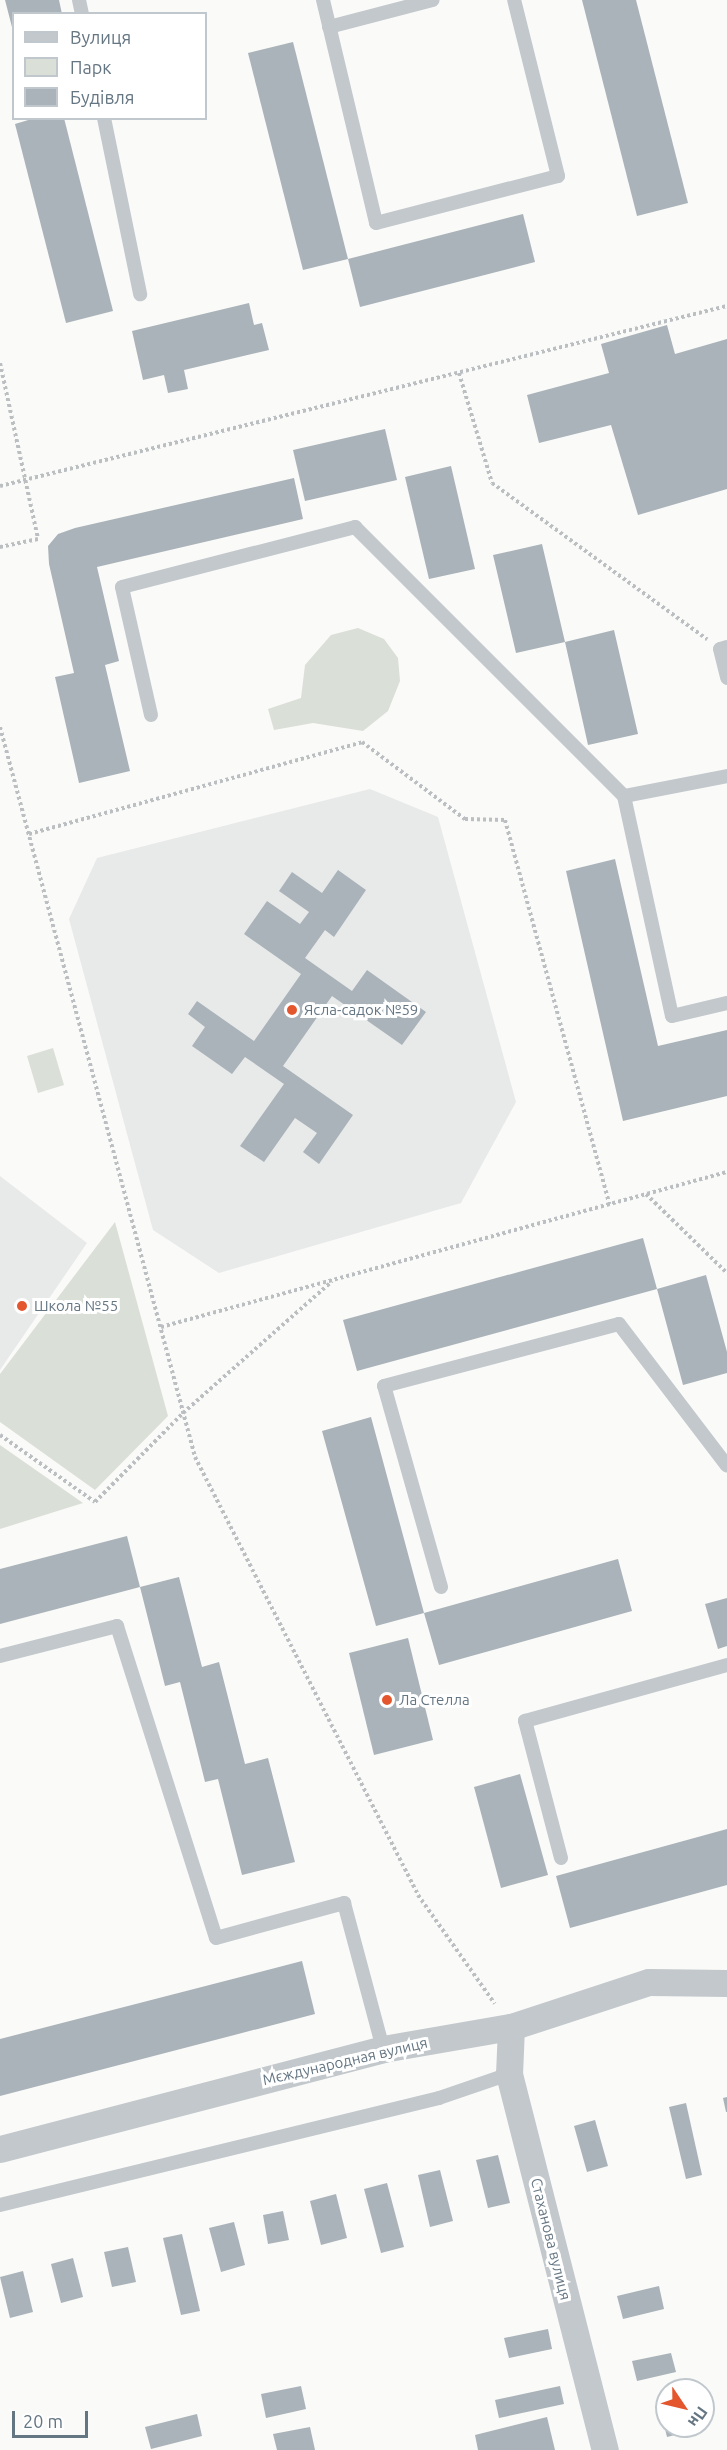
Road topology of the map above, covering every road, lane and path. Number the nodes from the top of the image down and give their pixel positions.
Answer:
1 (323, 0) edge
2 (433, 0) edge
3 (514, 0) edge
4 (329, 27) junction
5 (104, 120) edge
6 (141, 294) dead end
7 (727, 306) edge
8 (0, 363) edge
9 (459, 373) junction
10 (1, 375) edge
11 (27, 479) junction
12 (0, 486) edge
13 (0, 546) edge
14 (724, 648) edge
15 (727, 678) edge
16 (151, 716) dead end
17 (0, 727) edge
18 (727, 776) edge
19 (624, 796) junction
20 (29, 834) junction
21 (727, 1003) edge
22 (727, 1172) edge
23 (646, 1194) junction
24 (609, 1204) junction
25 (727, 1274) edge
26 (334, 1280) junction
27 (161, 1327) junction
28 (183, 1413) junction
29 (0, 1435) edge
30 (727, 1466) edge
31 (441, 1587) dead end
32 (0, 1656) edge
33 (727, 1665) edge
34 (561, 1858) dead end
35 (727, 1983) edge
36 (511, 2027) junction
37 (383, 2049) junction
38 (509, 2074) junction
39 (0, 2149) edge
40 (0, 2205) edge
41 (605, 2450) edge

1 - 4 lane
2 - 4 lane
3 - 4 lane
5 - 6 lane
7 - 9 path
8 - 10 path
9 - 11 path
9 - 14 path
10 - 11 path
11 - 12 path
11 - 13 path
14 - 15 lane
16 - 19 lane
17 - 20 path
18 - 19 lane
19 - 21 lane
20 - 24 path
20 - 27 path
22 - 23 path
23 - 24 path
23 - 25 path
24 - 26 path
26 - 27 path
26 - 28 path
27 - 28 path
28 - 29 path
28 - 36 path
30 - 31 lane
32 - 37 lane
33 - 34 lane
35 - 36 street, Мєждународная вулиця
36 - 37 street, Мєждународная вулиця
36 - 38 street, Стаханова вулиця
37 - 39 street, Мєждународная вулиця
38 - 40 lane
38 - 41 street, Стаханова вулиця

